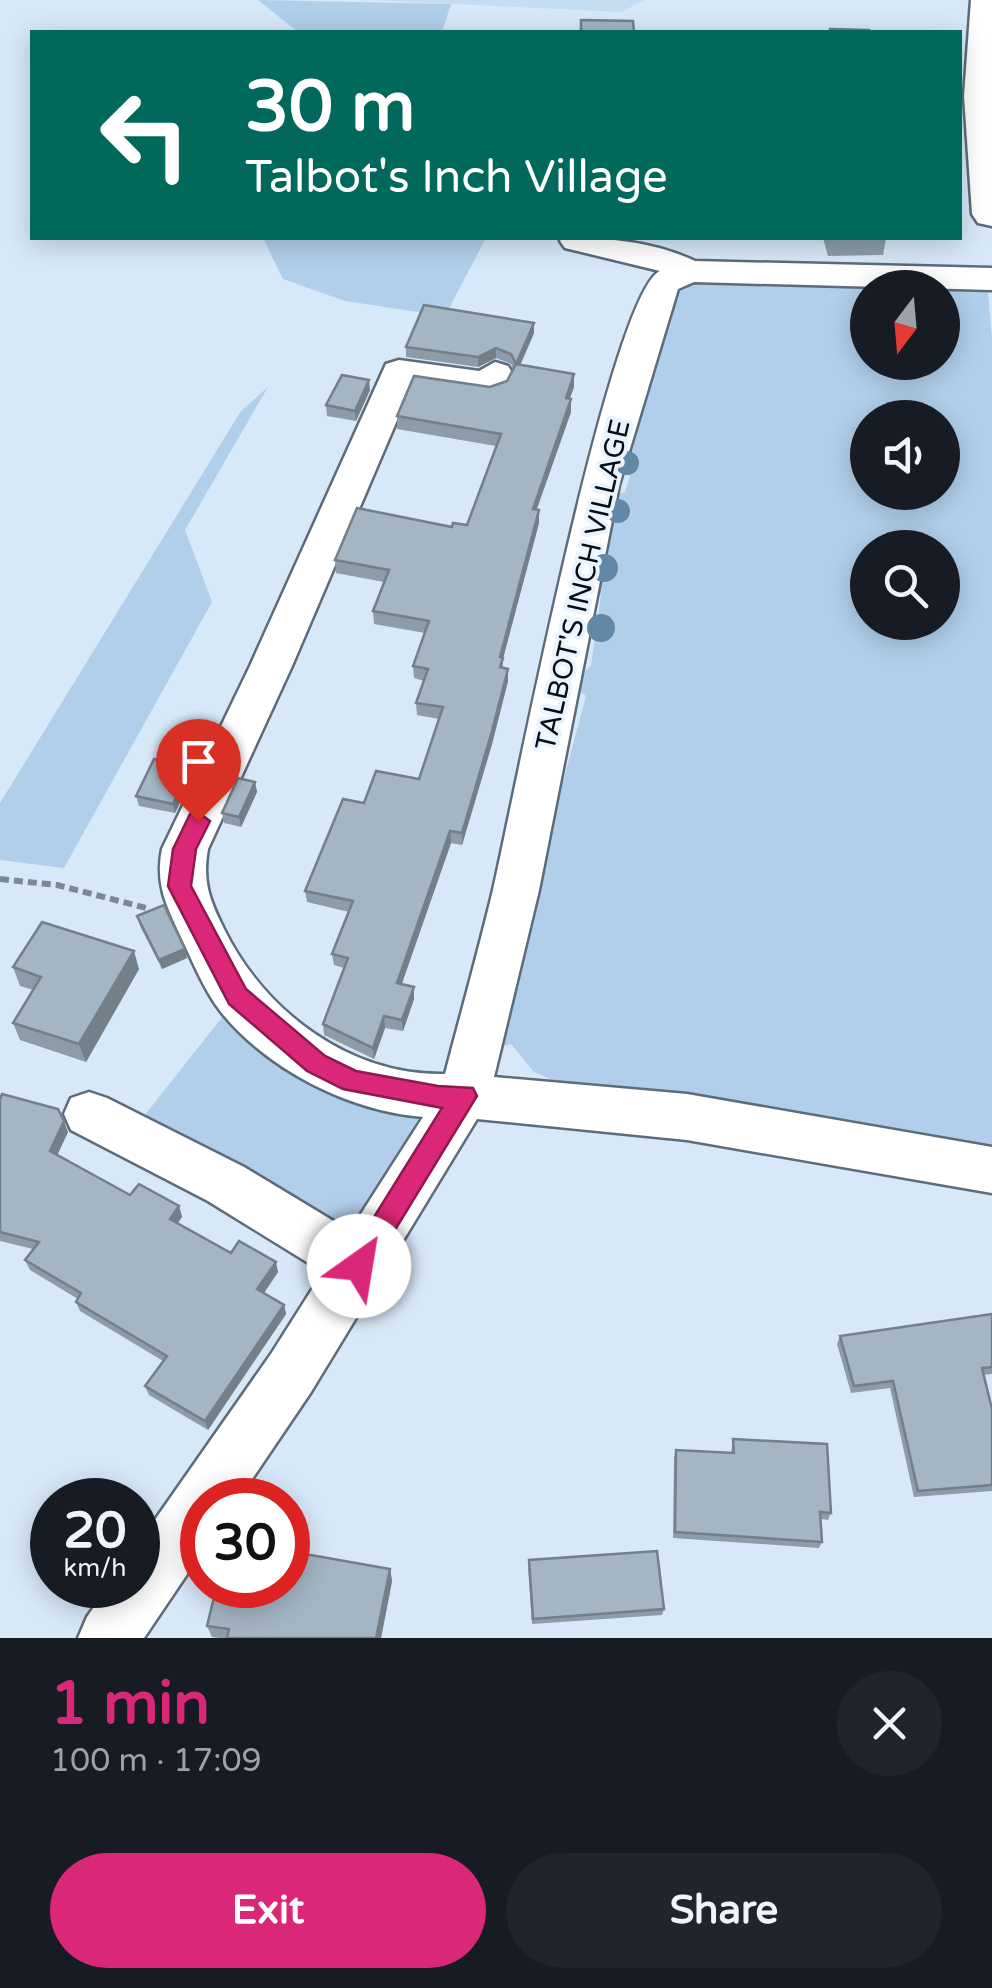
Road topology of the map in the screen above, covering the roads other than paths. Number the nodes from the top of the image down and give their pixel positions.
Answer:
1 (990, 0) edge
2 (972, 149) edge
3 (992, 214) edge
4 (577, 241) dead end
5 (689, 270) junction
6 (992, 279) edge
7 (495, 374) dead end
8 (464, 1096) junction
9 (89, 1114) dead end
10 (992, 1170) edge
11 (359, 1266) junction
12 (219, 1478) edge
13 (180, 1534) edge
14 (108, 1638) edge

1 - 2 main road
2 - 3 main road
4 - 5 street
5 - 6 street
5 - 8 street, TALBOT'S INCH VILLAGE
7 - 8 street
8 - 10 street
8 - 11 street, TALBOT'S INCH VILLAGE
9 - 11 street
11 - 12 street, TALBOT'S INCH VILLAGE
13 - 14 street, TALBOT'S INCH VILLAGE

